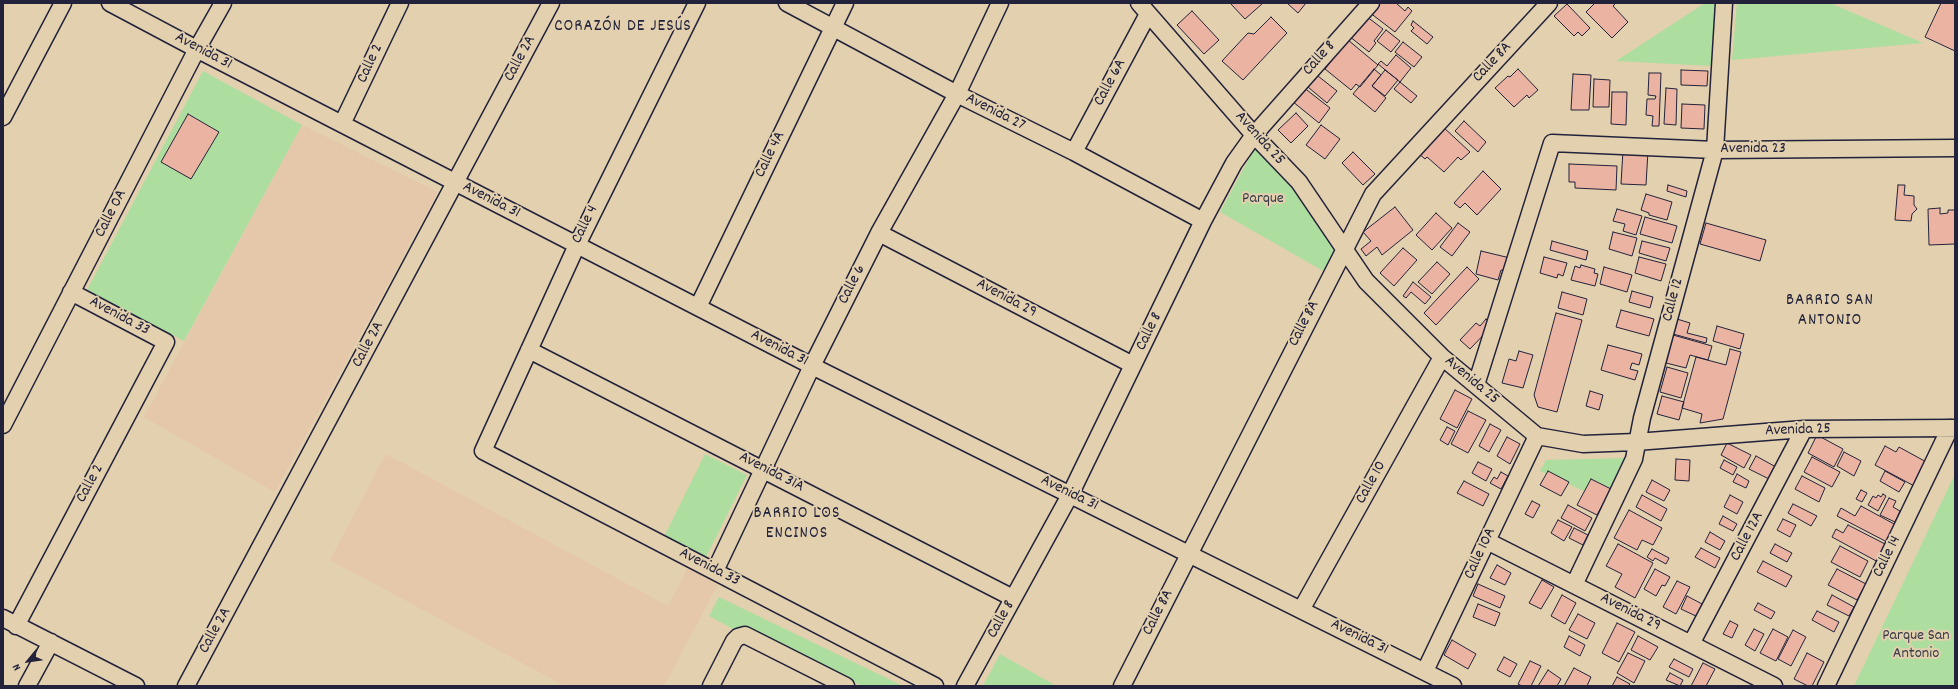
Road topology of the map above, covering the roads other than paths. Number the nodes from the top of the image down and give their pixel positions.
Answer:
1 (63, 3) edge
2 (110, 3) edge
3 (223, 3) edge
4 (400, 3) edge
5 (551, 3) edge
6 (697, 3) edge
7 (788, 3) edge
8 (845, 3) edge
9 (1000, 3) edge
10 (1549, 3) edge
11 (1724, 3) edge
12 (1363, 6) edge
13 (1143, 8) edge
14 (833, 28) junction
15 (197, 49) junction
16 (957, 94) junction
17 (3, 117) edge
18 (342, 124) junction
19 (1254, 135) junction
20 (1955, 148) edge
21 (1715, 150) junction
22 (1074, 152) junction
23 (456, 183) junction
24 (1203, 221) junction
25 (880, 233) junction
26 (577, 245) junction
27 (1344, 248) junction
28 (71, 292) junction
29 (698, 307) junction
30 (166, 342) joint
31 (529, 350) junction
32 (1442, 357) junction
33 (1133, 365) junction
34 (812, 366) junction
35 (1476, 385) junction
36 (3, 425) edge
37 (1953, 428) edge
38 (1804, 429) junction
39 (1537, 436) junction
40 (1636, 442) junction
41 (483, 451) joint
42 (763, 469) junction
43 (1070, 495) junction
44 (1487, 541) junction
45 (1189, 554) junction
46 (715, 571) junction
47 (1574, 584) junction
48 (1013, 598) junction
49 (1301, 610) junction
50 (10, 622) edge
51 (51, 642) junction
52 (1691, 644) junction
53 (1425, 671) junction
54 (27, 686) edge
55 (136, 686) edge
56 (186, 686) edge
57 (711, 686) edge
58 (846, 686) edge
59 (935, 686) edge
60 (965, 686) edge
61 (1122, 686) edge
62 (1453, 686) edge
63 (1774, 686) edge
64 (1826, 686) edge

1 - 17 street
2 - 15 street, Avenida 31
3 - 15 street, Calle 0A
4 - 18 street, Calle 2
5 - 23 street, Calle 2A
6 - 26 street, Calle 4
7 - 14 street, Avenida 27
8 - 14 street, Calle 4A
9 - 16 street, Calle 6
10 - 27 street, Calle 8A
11 - 21 street, Calle 12
12 - 19 street, Calle 8
13 - 19 street, Avenida 25
13 - 22 street, Calle 6A
14 - 16 street, Avenida 27
14 - 29 street, Calle 4A
15 - 18 street, Avenida 31
15 - 28 street, Calle 0A
16 - 22 street, Avenida 27
16 - 25 street, Calle 6
18 - 23 street, Avenida 31
19 - 24 street, Calle 8
19 - 27 street, Avenida 25
20 - 21 street, Avenida 23
21 - 35 street, Avenida 23
21 - 40 street, Calle 12
22 - 24 street, Avenida 27
23 - 26 street, Avenida 31
23 - 56 street, Calle 2A
24 - 33 street, Calle 8
25 - 33 street, Avenida 29
25 - 34 street, Calle 6
26 - 29 street, Avenida 31
26 - 31 street, Calle 4
27 - 32 street, Avenida 25
27 - 45 street, Calle 8A
28 - 30 street, Avenida 33
28 - 36 street, Calle 0A
29 - 34 street, Avenida 31
30 - 50 street, Calle 2
31 - 41 street, Calle 4
31 - 42 street, Avenida 31A
32 - 35 street, Avenida 25
32 - 49 street, Calle 10
33 - 43 street, Calle 8
34 - 42 street, Calle 6
34 - 43 street, Avenida 31
35 - 39 street, Avenida 25
37 - 38 street, Avenida 25
37 - 64 street, Calle 14
38 - 40 street, Avenida 25
38 - 52 street, Calle 12A
39 - 40 street, Avenida 25
39 - 44 street, Calle 10A
40 - 47 street, Calle 12
41 - 46 street, Avenida 33
42 - 46 street, Calle 6
42 - 48 street, Avenida 31A
43 - 45 street, Avenida 31
43 - 48 street, Calle 8
44 - 47 street, Avenida 29
44 - 53 street, Calle 10A
45 - 49 street, Avenida 31
45 - 61 street, Calle 8A
46 - 59 street, Avenida 33
47 - 52 street, Avenida 29
48 - 60 street, Calle 8
49 - 53 street, Avenida 31
50 - 51 street
51 - 54 street
51 - 55 street
52 - 63 street, Avenida 29
53 - 62 street, Avenida 31
57 - 58 street

